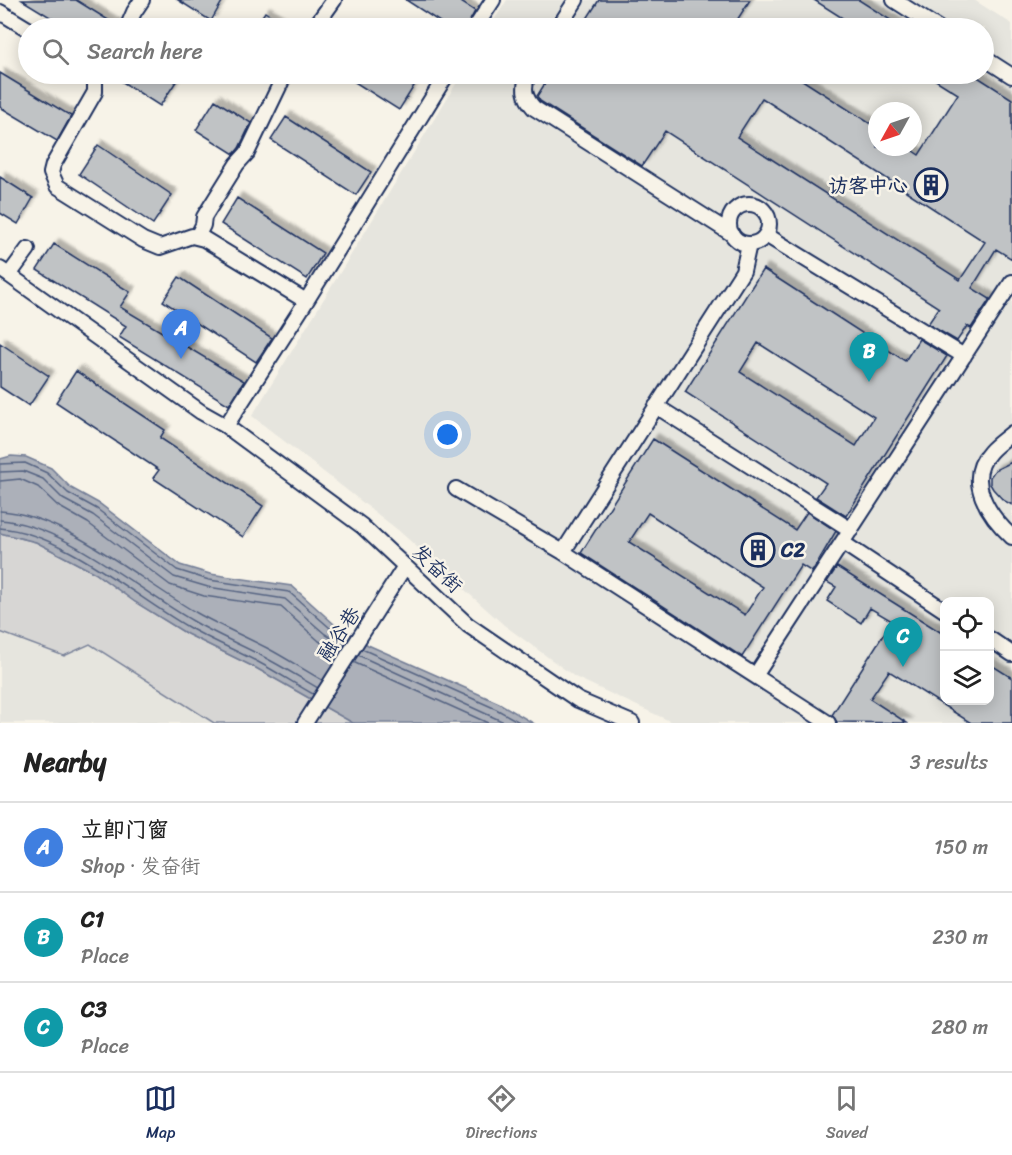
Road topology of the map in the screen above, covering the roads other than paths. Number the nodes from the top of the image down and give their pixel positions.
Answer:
1 (142, 0) edge
2 (334, 0) edge
3 (493, 0) edge
4 (576, 0) edge
5 (894, 0) edge
6 (0, 12) edge
7 (132, 18) edge
8 (321, 18) edge
9 (481, 18) edge
10 (564, 18) edge
11 (922, 18) edge
12 (18, 23) edge
13 (994, 64) edge
14 (1012, 76) edge
15 (95, 84) edge
16 (280, 84) edge
17 (441, 84) edge
18 (525, 84) edge
19 (732, 234) junction
20 (766, 235) junction
21 (197, 237) junction
22 (749, 244) junction
23 (28, 249) dead end
24 (5, 272) edge
25 (1012, 282) edge
26 (306, 302) junction
27 (964, 356) junction
28 (656, 406) junction
29 (226, 426) junction
30 (1012, 433) edge
31 (456, 489) dead end
32 (851, 530) junction
33 (1012, 537) edge
34 (843, 543) junction
35 (563, 552) junction
36 (405, 566) junction
37 (940, 606) edge
38 (994, 642) edge
39 (1012, 654) edge
40 (755, 676) junction
41 (305, 723) edge
42 (632, 723) edge
43 (828, 723) edge

1 - 7 street
2 - 8 street
3 - 9 street
4 - 10 street
5 - 11 street
6 - 12 street
13 - 14 street
15 - 21 street
16 - 21 street
17 - 26 street
18 - 19 street
19 - 20 street
19 - 22 street
20 - 22 street
20 - 27 street
21 - 26 street
22 - 28 street
23 - 24 street
24 - 29 street, 发奋街
25 - 27 street
26 - 29 street
27 - 32 street
28 - 32 street
28 - 35 street
29 - 36 street, 发奋街
30 - 33 street
31 - 35 street
32 - 34 street
34 - 37 street
34 - 40 street
35 - 40 street
36 - 41 street, 融谷巷
36 - 42 street, 发奋街
38 - 39 street
40 - 43 street

